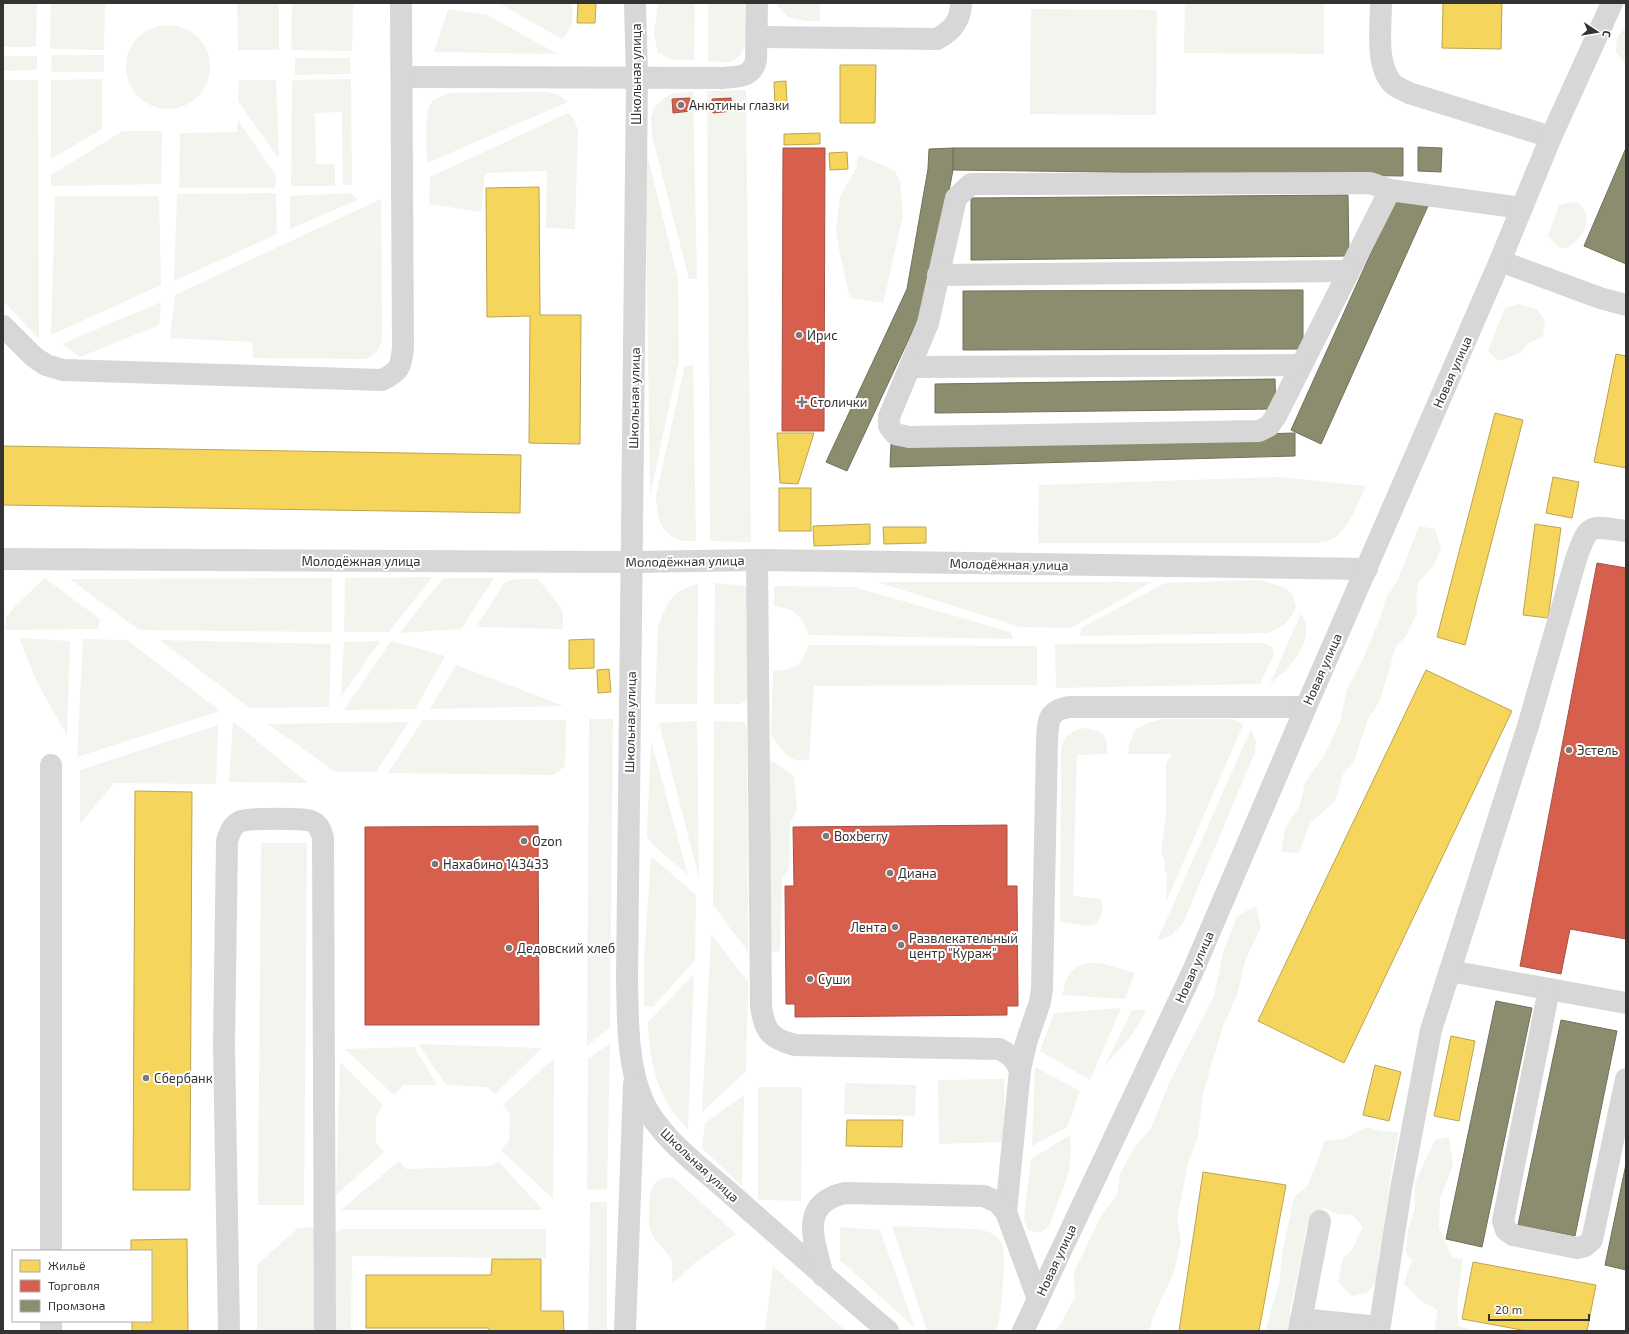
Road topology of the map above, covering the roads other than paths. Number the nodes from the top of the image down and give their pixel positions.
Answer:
1 (401, 3) edge
2 (635, 3) edge
3 (757, 3) edge
4 (961, 3) edge
5 (1381, 3) edge
6 (1605, 5) edge
7 (757, 37) junction
8 (402, 77) junction
9 (637, 78) junction
10 (1551, 137) junction
11 (1390, 190) junction
12 (1522, 208) junction
13 (1500, 261) junction
14 (1349, 272) junction
15 (938, 276) junction
16 (1626, 305) edge
17 (3, 326) edge
18 (1301, 365) junction
19 (910, 367) junction
20 (1626, 532) edge
21 (3, 559) edge
22 (757, 560) junction
23 (633, 562) junction
24 (1366, 568) junction
25 (1306, 707) junction
26 (51, 765) dead end
27 (1450, 971) junction
28 (1549, 989) junction
29 (1626, 1003) edge
30 (1020, 1070) junction
31 (634, 1077) junction
32 (1626, 1079) edge
33 (1006, 1212) junction
34 (1320, 1221) dead end
35 (51, 1250) edge
36 (823, 1276) junction
37 (1038, 1299) junction
38 (1300, 1325) edge
39 (1379, 1329) edge
40 (229, 1331) edge
41 (325, 1331) edge
42 (625, 1331) edge
43 (888, 1331) edge
44 (1023, 1331) edge

1 - 8 street
2 - 9 street, Школьная улица
3 - 7 street
4 - 7 street
5 - 10 street
6 - 10 street, Новая улица
7 - 9 street
8 - 9 street
8 - 17 street
9 - 23 street, Школьная улица
10 - 12 street, Новая улица
11 - 12 street
11 - 14 street
11 - 15 street
12 - 13 street, Новая улица
13 - 16 street
13 - 24 street, Новая улица
14 - 15 street
14 - 18 street
15 - 19 street
18 - 19 street
18 - 19 street
20 - 27 street
21 - 23 street, Молодёжная улица
22 - 23 street, Молодёжная улица
22 - 24 street, Молодёжная улица
22 - 30 street
23 - 31 street, Школьная улица
24 - 25 street, Новая улица
25 - 30 street
25 - 37 street, Новая улица
26 - 35 street
27 - 28 street
27 - 39 street
28 - 29 street
28 - 32 street
30 - 33 street
31 - 36 street, Школьная улица
31 - 42 street
33 - 36 street
33 - 37 street
34 - 38 street
36 - 43 street, Школьная улица
37 - 44 street, Новая улица
38 - 39 street
40 - 41 street

